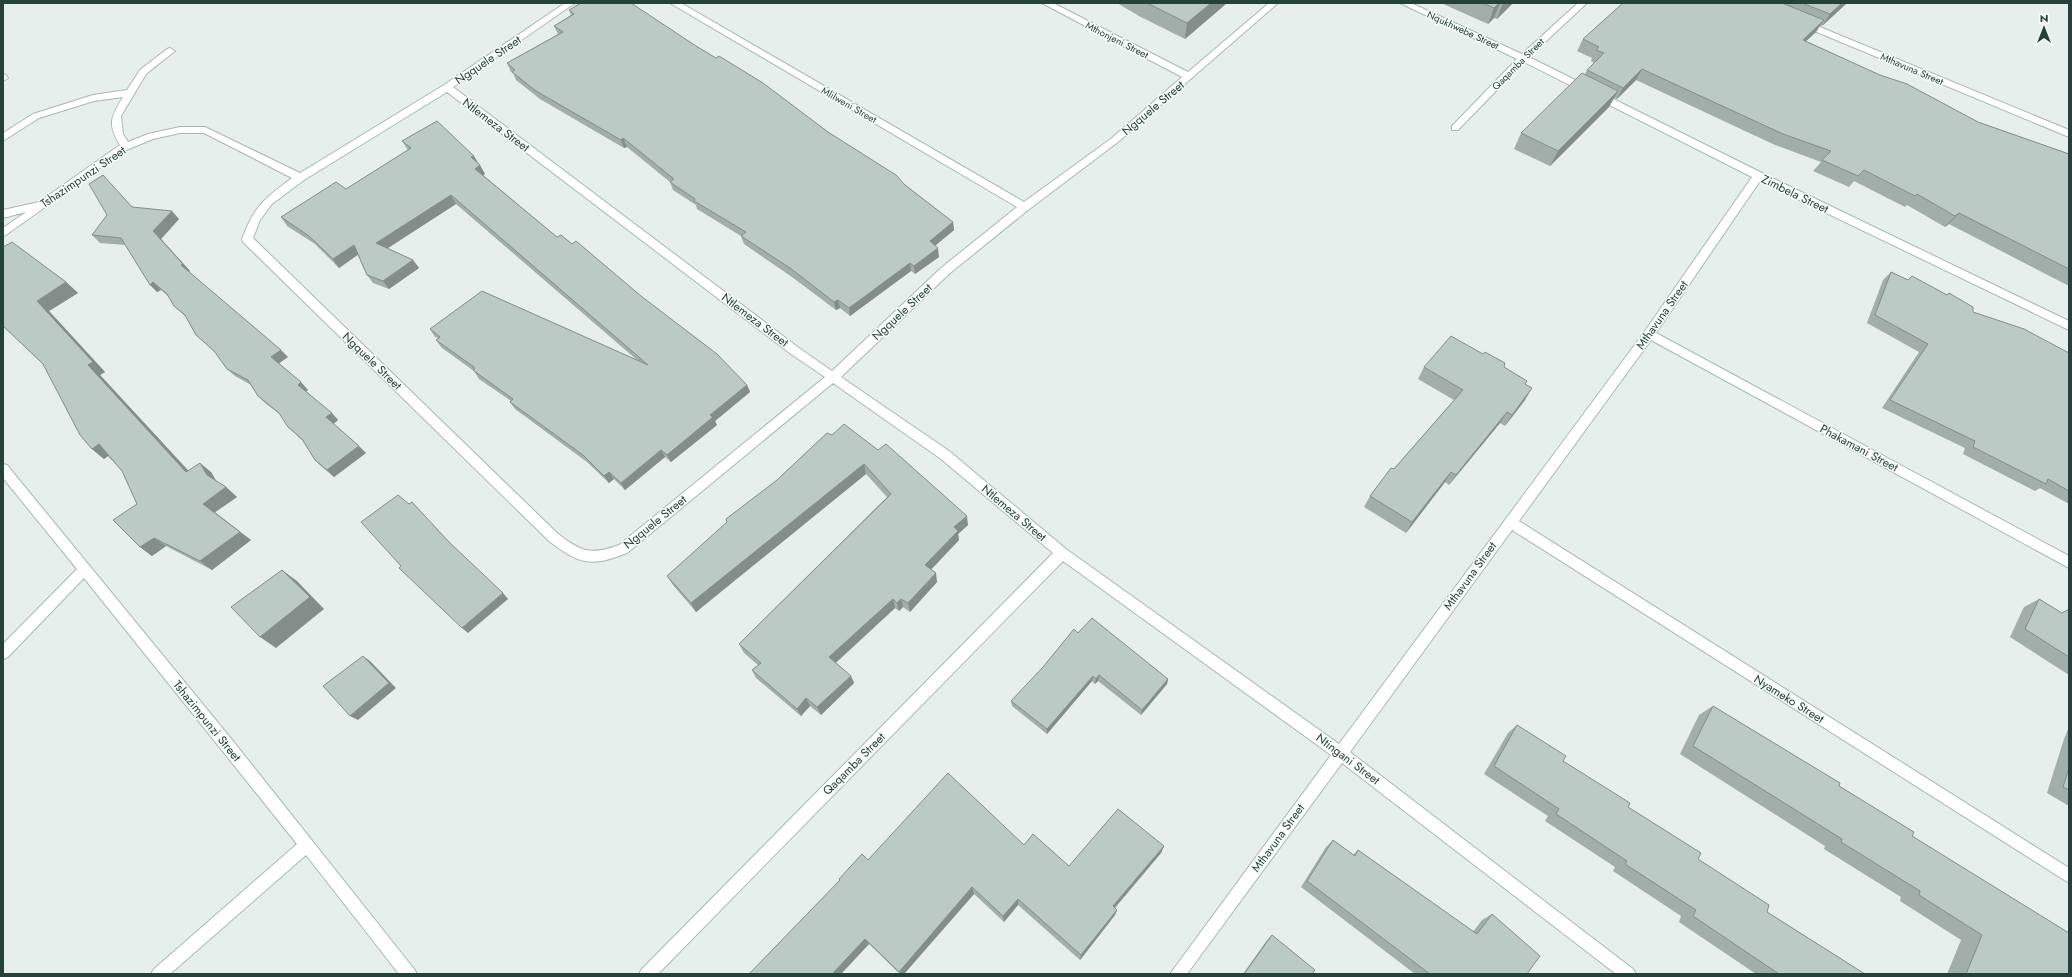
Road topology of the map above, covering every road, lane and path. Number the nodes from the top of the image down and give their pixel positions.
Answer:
1 (571, 3) edge
2 (674, 3) edge
3 (1046, 3) edge
4 (1274, 3) edge
5 (1404, 3) edge
6 (1583, 3) edge
7 (1791, 18) edge
8 (170, 51) dead end
9 (1523, 58) junction
10 (1189, 77) junction
11 (447, 87) junction
12 (130, 93) junction
13 (1455, 128) dead end
14 (2069, 134) edge
15 (3, 138) edge
16 (126, 147) junction
17 (1758, 176) junction
18 (300, 177) junction
19 (44, 203) junction
20 (1024, 207) junction
21 (3, 214) edge
22 (3, 233) edge
23 (2069, 326) edge
24 (1649, 334) junction
25 (833, 377) junction
26 (3, 469) edge
27 (1510, 522) junction
28 (1062, 553) junction
29 (2069, 562) edge
30 (85, 569) junction
31 (3, 653) edge
32 (1340, 753) junction
33 (307, 845) junction
34 (2069, 876) edge
35 (159, 974) edge
36 (409, 974) edge
37 (647, 974) edge
38 (1178, 974) edge
39 (1628, 974) edge

1 - 11 street, Ngquele Street
2 - 20 street, Mlilweni Street
3 - 10 street, Mthonjeni Street
4 - 10 street, Ngquele Street
5 - 9 street, Nqukhwebe Street
6 - 9 street, Qaqamba Street
7 - 14 street, Mthavuna Street
8 - 12 street
9 - 13 street, Qaqamba Street
9 - 17 street, Zimbela Street
10 - 20 street, Ngquele Street
11 - 18 street, Ngquele Street
11 - 25 street, Ntlemeza Street
12 - 15 street
12 - 16 street
16 - 18 street, Tshazimpunzi Street
16 - 19 street, Tshazimpunzi Street
17 - 23 street, Zimbela Street
17 - 24 street, Mthavuna Street
18 - 25 street, Ngquele Street
19 - 21 street
19 - 22 street, Tshazimpunzi Street
20 - 25 street, Ngquele Street
24 - 27 street, Mthavuna Street
24 - 29 street, Phakamani Street
25 - 28 street, Ntlemeza Street
26 - 30 street, Tshazimpunzi Street
27 - 32 street, Mthavuna Street
27 - 34 street, Nyameko Street
28 - 32 street, Ntingani Street
28 - 37 street, Qaqamba Street
30 - 31 street
30 - 33 street, Tshazimpunzi Street
32 - 38 street, Mthavuna Street
32 - 39 street, Ntingani Street
33 - 35 street
33 - 36 street, Tshazimpunzi Street

